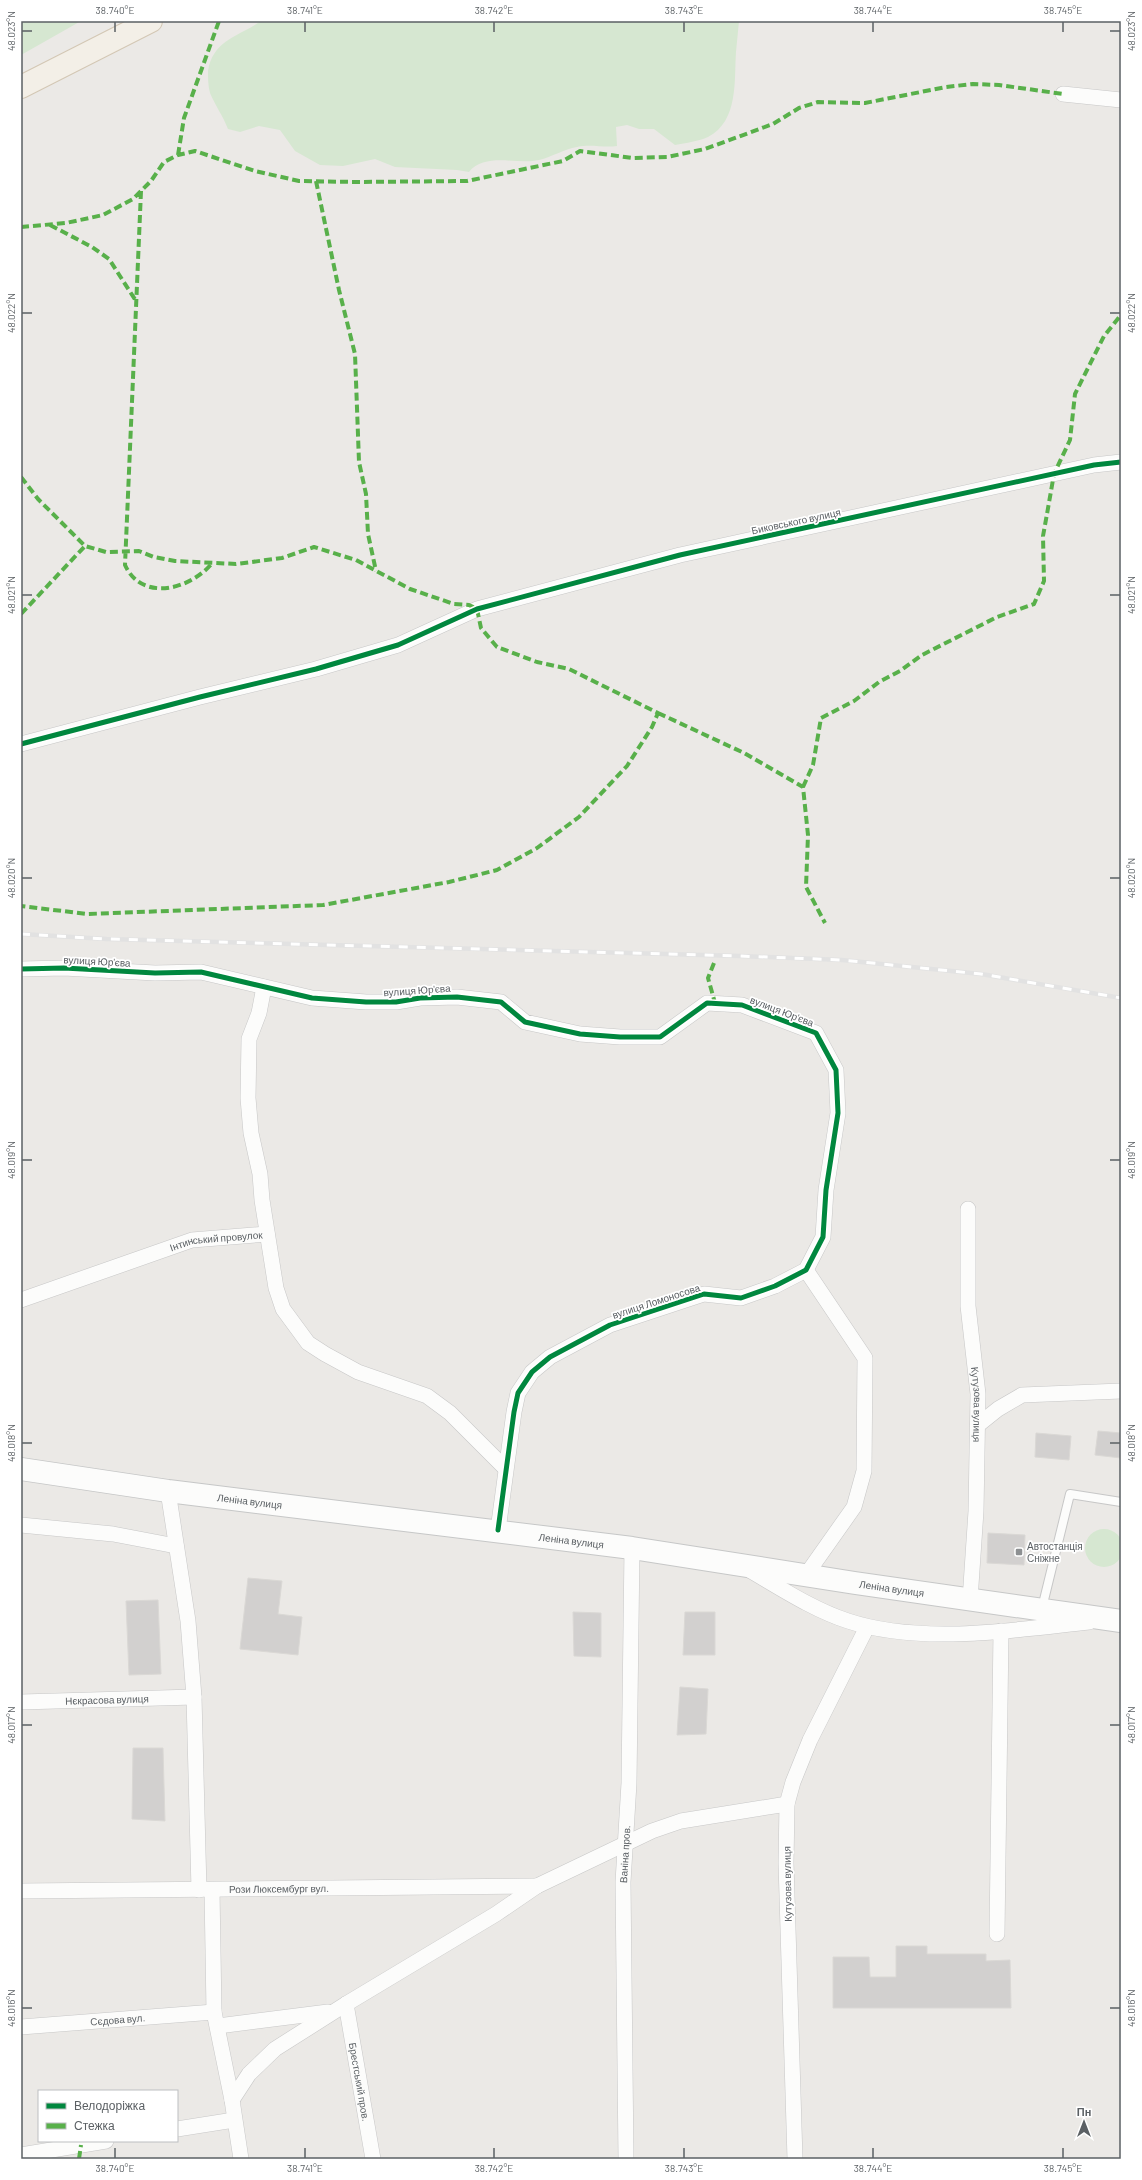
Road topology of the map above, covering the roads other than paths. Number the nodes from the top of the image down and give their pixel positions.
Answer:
1 (151, 21) edge
2 (21, 87) edge
3 (1063, 94) dead end
4 (1121, 100) edge
5 (1121, 462) edge
6 (21, 744) edge
7 (21, 970) edge
8 (264, 987) junction
9 (968, 1209) dead end
10 (267, 1234) junction
11 (806, 1270) junction
12 (21, 1300) edge
13 (1121, 1391) edge
14 (978, 1425) junction
15 (505, 1468) junction
16 (21, 1469) edge
17 (168, 1491) junction
18 (1121, 1502) edge
19 (21, 1526) edge
20 (498, 1530) junction
21 (176, 1546) junction
22 (632, 1548) junction
23 (742, 1565) junction
24 (806, 1576) junction
25 (970, 1600) junction
26 (1042, 1608) junction
27 (1118, 1620) edge
28 (866, 1627) junction
29 (1001, 1631) junction
30 (194, 1697) junction
31 (21, 1702) edge
32 (787, 1804) junction
33 (624, 1844) junction
34 (537, 1886) junction
35 (205, 1890) junction
36 (21, 1891) edge
37 (997, 1934) dead end
38 (346, 2004) junction
39 (332, 2012) junction
40 (216, 2019) junction
41 (21, 2027) edge
42 (232, 2100) junction
43 (234, 2120) junction
44 (178, 2129) edge
45 (100, 2142) edge
46 (21, 2155) edge
47 (240, 2159) edge
48 (374, 2159) edge
49 (626, 2159) edge
50 (795, 2159) edge

1 - 2 main road
3 - 4 street
5 - 6 street, Биковського вулиця
7 - 8 street, вулиця Юр'єва
8 - 10 street, Інтинський провулок
8 - 11 street, вулиця Юр'єва
9 - 14 street, Кутузова вулиця
10 - 12 street, Інтинський провулок
10 - 15 street
11 - 15 street, вулиця Ломоносова
11 - 24 street
13 - 14 street
14 - 25 street, Кутузова вулиця
15 - 20 street, вулиця Ломоносова
16 - 17 main road, Леніна вулиця
17 - 20 main road, Леніна вулиця
17 - 21 street
18 - 26 lane
19 - 21 street
20 - 22 main road, Леніна вулиця
21 - 30 street
22 - 23 main road, Леніна вулиця
22 - 33 street, Ваніна пров.
23 - 24 main road, Леніна вулиця
23 - 28 street
24 - 25 main road, Леніна вулиця
25 - 26 main road, Леніна вулиця
26 - 27 main road, Леніна вулиця
27 - 29 street
28 - 29 street
28 - 32 street, Кутузова вулиця
29 - 37 street
30 - 31 street, Нєкрасова вулиця
30 - 35 street
32 - 33 street
32 - 50 street, Кутузова вулиця
33 - 34 street
33 - 49 street, Ваніна пров.
34 - 35 street, Рози Люксембург вул.
34 - 38 street
35 - 36 street, Рози Люксембург вул.
35 - 40 street
38 - 39 street
38 - 48 street, Брестський пров.
39 - 40 street, Сєдова вул.
39 - 42 street
40 - 41 street, Сєдова вул.
40 - 42 street
42 - 43 street
43 - 44 street
43 - 47 street
45 - 46 street

